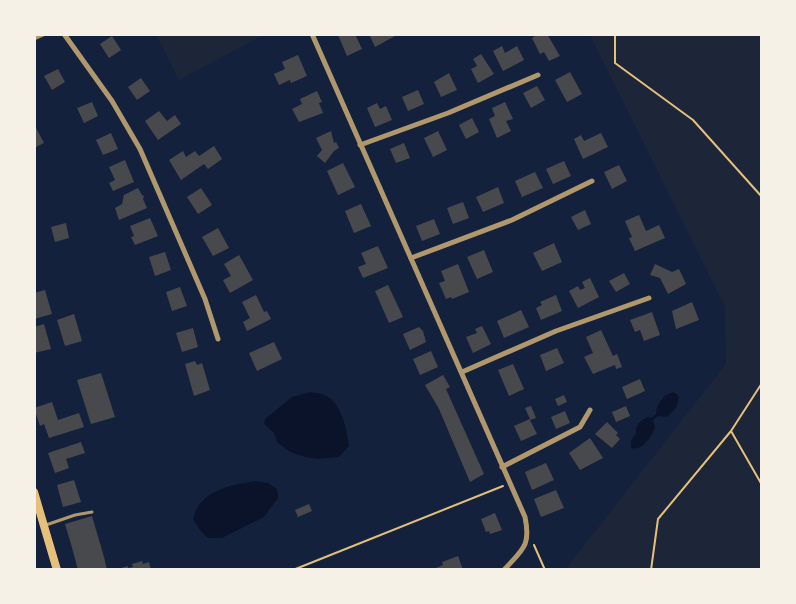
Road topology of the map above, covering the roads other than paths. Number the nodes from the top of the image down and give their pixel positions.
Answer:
1 (44, 34) edge
2 (63, 34) edge
3 (312, 34) edge
4 (34, 38) edge
5 (538, 75) dead end
6 (360, 144) junction
7 (592, 181) dead end
8 (411, 258) junction
9 (649, 298) dead end
10 (218, 339) dead end
11 (462, 372) junction
12 (590, 410) dead end
13 (502, 467) junction
14 (34, 492) edge
15 (92, 512) dead end
16 (45, 526) junction
17 (57, 570) edge
18 (504, 570) edge

1 - 4 street
2 - 10 street
3 - 6 street
5 - 6 street
6 - 8 street
7 - 8 street
8 - 11 street
9 - 11 street
11 - 13 street
12 - 13 street
13 - 18 street
14 - 16 main road
15 - 16 lane
16 - 17 main road

